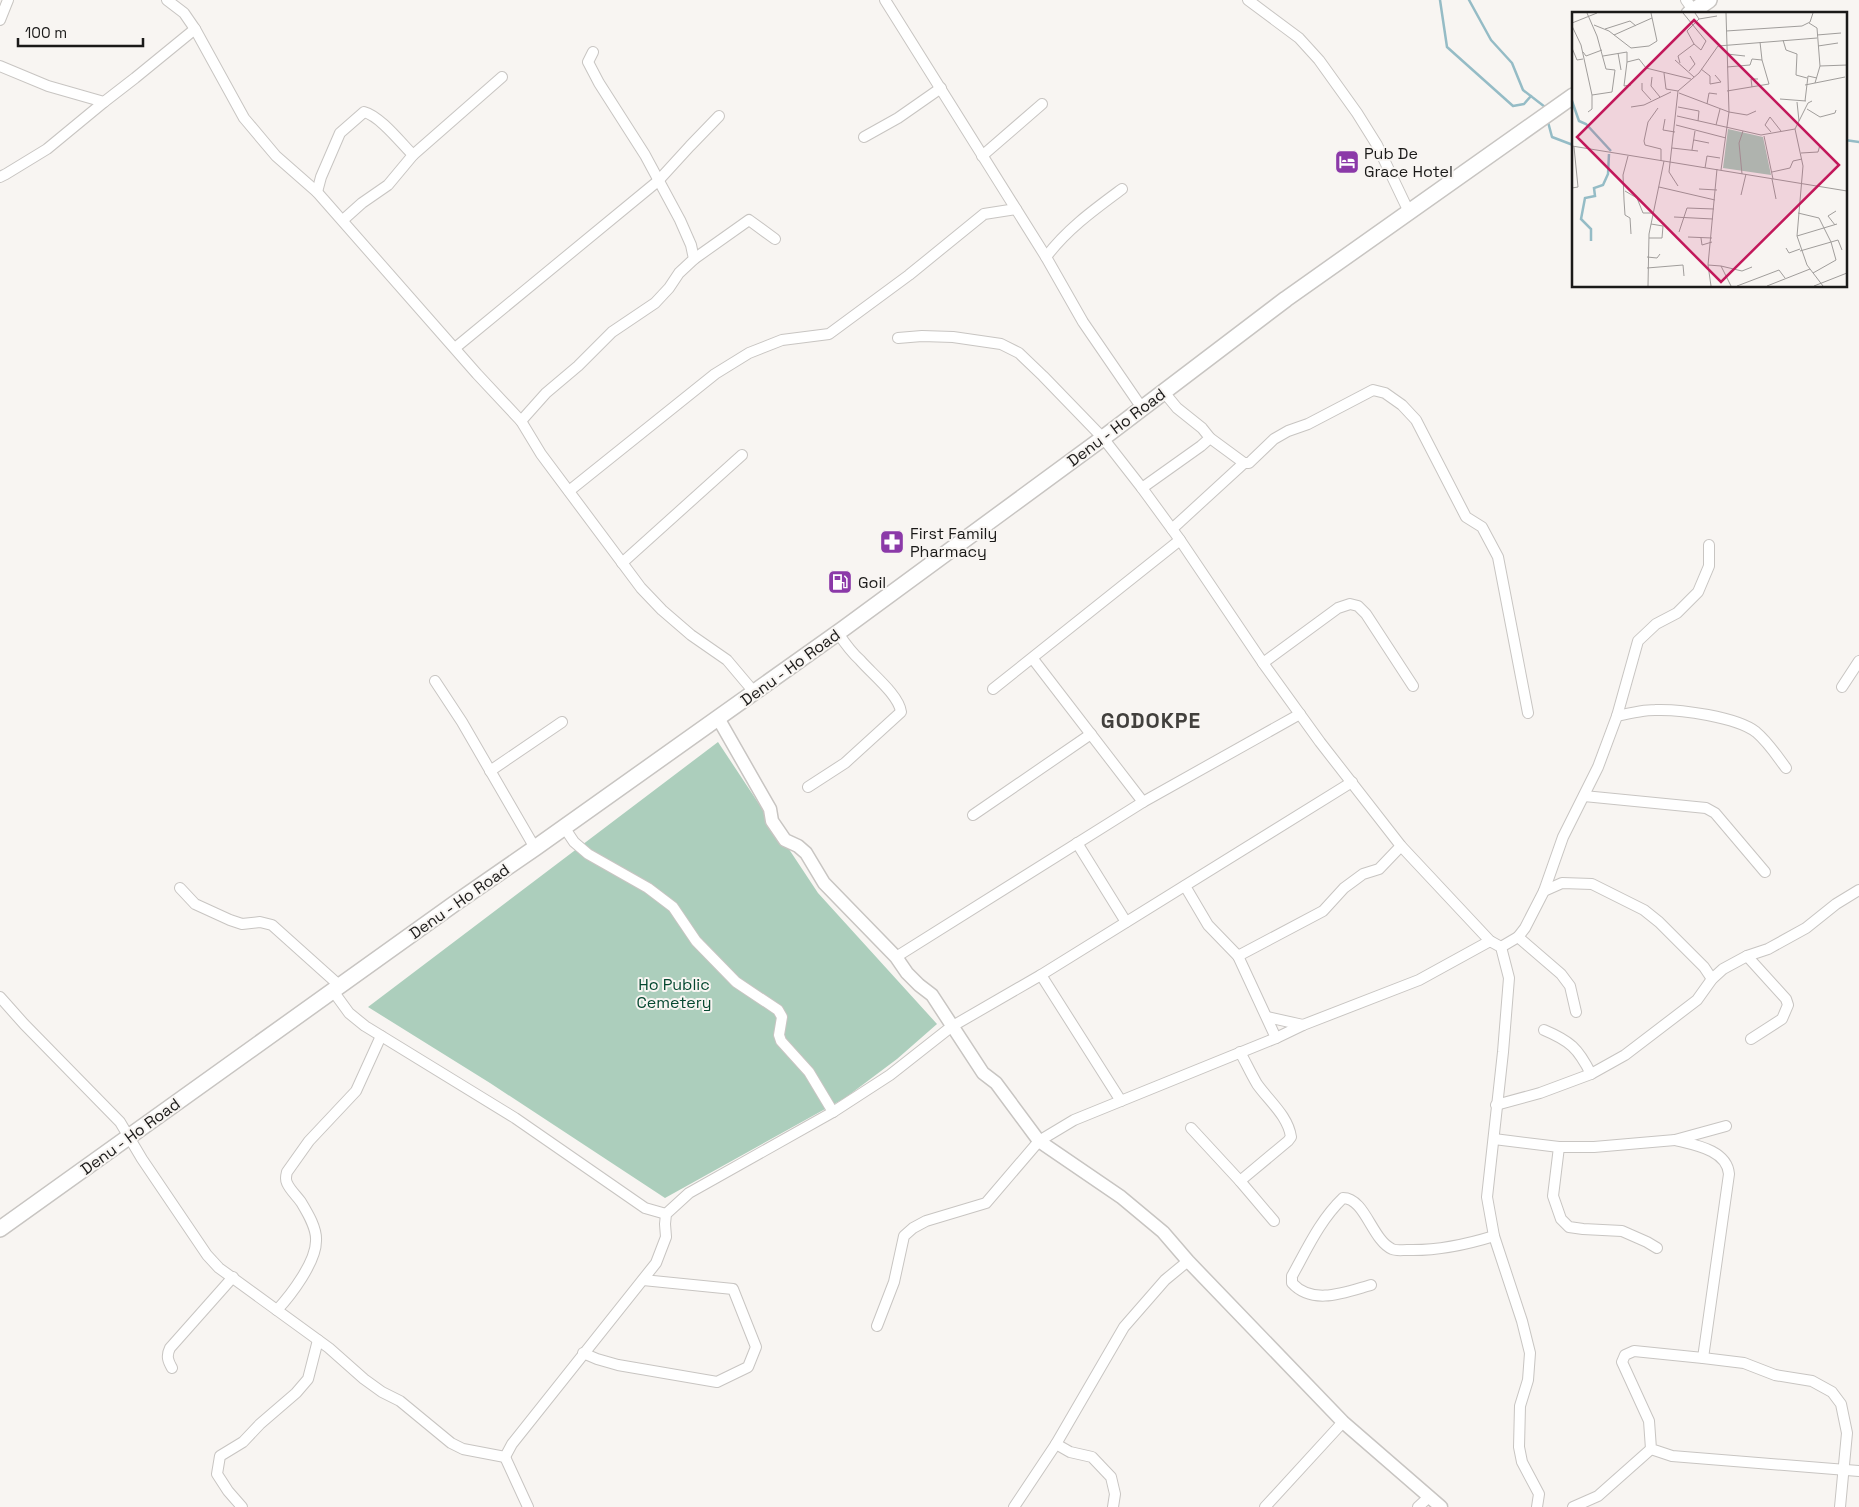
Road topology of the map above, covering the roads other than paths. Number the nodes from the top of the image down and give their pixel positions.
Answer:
1 (8, 0) edge
2 (167, 0) edge
3 (885, 0) edge
4 (1248, 0) edge
5 (1709, 0) edge
6 (1690, 8) edge
7 (0, 20) edge
8 (195, 29) junction
9 (594, 52) dead end
10 (0, 66) edge
11 (502, 77) dead end
12 (941, 88) junction
13 (1572, 97) edge
14 (104, 102) junction
15 (1042, 104) dead end
16 (720, 116) dead end
17 (864, 137) dead end
18 (413, 155) junction
19 (982, 156) junction
20 (0, 177) edge
21 (658, 181) junction
22 (1122, 189) dead end
23 (317, 192) junction
24 (1016, 209) junction
25 (1409, 212) junction
26 (343, 220) junction
27 (775, 239) dead end
28 (1046, 256) junction
29 (694, 259) junction
30 (898, 338) dead end
31 (455, 348) junction
32 (1163, 391) junction
33 (1142, 408) junction
34 (521, 421) junction
35 (1103, 438) junction
36 (1210, 438) junction
37 (742, 455) dead end
38 (1244, 463) junction
39 (1142, 488) junction
40 (569, 491) junction
41 (1172, 529) junction
42 (1180, 540) junction
43 (1709, 545) dead end
44 (622, 563) junction
45 (838, 633) junction
46 (1034, 658) junction
47 (1859, 661) edge
48 (1263, 663) junction
49 (435, 681) dead end
50 (1413, 686) dead end
51 (1842, 686) dead end
52 (993, 689) dead end
53 (754, 692) junction
54 (1528, 713) dead end
55 (1300, 714) junction
56 (1617, 716) junction
57 (718, 718) junction
58 (562, 722) dead end
59 (1091, 734) junction
60 (1786, 768) dead end
61 (490, 770) junction
62 (1352, 782) junction
63 (808, 787) dead end
64 (1584, 796) junction
65 (1143, 802) junction
66 (973, 815) dead end
67 (564, 827) junction
68 (1077, 843) junction
69 (1401, 846) junction
70 (536, 848) junction
71 (1765, 872) dead end
72 (1185, 886) junction
73 (180, 888) dead end
74 (1859, 890) edge
75 (1544, 891) junction
76 (1126, 922) junction
77 (1518, 936) junction
78 (1490, 941) junction
79 (1500, 947) junction
80 (1238, 956) junction
81 (1747, 956) junction
82 (896, 957) junction
83 (1041, 975) junction
84 (1712, 979) junction
85 (337, 988) junction
86 (0, 997) edge
87 (1576, 1012) dead end
88 (1267, 1017) junction
89 (1303, 1025) junction
90 (952, 1027) junction
91 (1544, 1030) dead end
92 (381, 1036) junction
93 (1276, 1038) junction
94 (1751, 1039) dead end
95 (1240, 1052) junction
96 (1591, 1074) junction
97 (1121, 1101) junction
98 (1496, 1105) junction
99 (832, 1112) junction
100 (1726, 1126) dead end
101 (1192, 1128) dead end
102 (129, 1137) junction
103 (1494, 1139) junction
104 (1675, 1140) junction
105 (1039, 1141) junction
106 (1559, 1148) junction
107 (1240, 1181) junction
108 (666, 1214) junction
109 (1274, 1221) dead end
110 (0, 1229) edge
111 (1494, 1236) junction
112 (1657, 1248) dead end
113 (1188, 1261) junction
114 (233, 1277) junction
115 (643, 1280) junction
116 (1371, 1285) dead end
117 (277, 1310) junction
118 (877, 1326) dead end
119 (318, 1340) junction
120 (584, 1353) junction
121 (1703, 1358) junction
122 (172, 1368) dead end
123 (1343, 1422) junction
124 (1056, 1444) junction
125 (1651, 1449) junction
126 (505, 1457) junction
127 (1842, 1469) junction
128 (1859, 1470) edge
129 (1429, 1497) junction
130 (242, 1507) edge
131 (528, 1507) edge
132 (1014, 1507) edge
133 (1113, 1507) edge
134 (1265, 1507) edge
135 (1418, 1507) edge
136 (1441, 1507) edge
137 (1538, 1507) edge
138 (1573, 1507) edge
139 (1840, 1507) edge

1 - 7 street
2 - 8 street
3 - 12 street
4 - 25 street
5 - 6 main road
8 - 14 street
8 - 23 street
9 - 21 street
10 - 14 street
11 - 18 street
12 - 17 street
12 - 19 street
13 - 25 main road, Denu - Ho Road
14 - 20 street
15 - 19 street
16 - 21 street
18 - 23 street
18 - 26 street
19 - 24 street
21 - 29 street
21 - 31 street
22 - 28 street
23 - 26 street
24 - 28 street
24 - 40 street
25 - 32 main road, Denu - Ho Road
26 - 31 street
27 - 29 street
28 - 33 street
29 - 34 street
30 - 35 street
31 - 34 street
32 - 33 main road, Denu - Ho Road
32 - 36 street
33 - 35 main road, Denu - Ho Road
34 - 40 street
35 - 39 street
35 - 45 main road, Denu - Ho Road
36 - 38 street
36 - 39 street
37 - 44 street
38 - 41 street
38 - 54 street
39 - 41 street
40 - 44 street
41 - 42 street
42 - 46 street
42 - 48 street
43 - 56 street
44 - 53 street
45 - 53 main road, Denu - Ho Road
45 - 63 street
46 - 52 street
46 - 59 street
47 - 51 street
48 - 50 street
48 - 55 street
49 - 61 street
53 - 57 main road, Denu - Ho Road
55 - 62 street
55 - 65 street
56 - 60 street
56 - 64 street
57 - 67 main road, Denu - Ho Road
57 - 82 street
58 - 61 street
59 - 65 street
59 - 66 street
61 - 70 street
62 - 69 street
62 - 72 street
64 - 71 street
64 - 75 street
65 - 68 street
67 - 70 main road, Denu - Ho Road
67 - 99 street
68 - 76 street
68 - 82 street
69 - 78 street
69 - 80 street
70 - 85 main road, Denu - Ho Road
72 - 76 street
72 - 80 street
73 - 85 street
74 - 81 street
75 - 77 street
75 - 84 street
76 - 83 street
77 - 79 street
77 - 87 street
78 - 79 street
78 - 89 street
79 - 98 street
80 - 88 street
81 - 84 street
81 - 94 street
82 - 90 street
83 - 90 street
83 - 97 street
84 - 96 street
85 - 92 street
85 - 102 main road, Denu - Ho Road
86 - 102 street
88 - 89 street
88 - 93 street
89 - 93 street
90 - 99 street
90 - 105 street
91 - 96 street
92 - 108 street
92 - 117 street
93 - 95 street
95 - 97 street
95 - 107 street
96 - 98 street
97 - 105 street
98 - 103 street
99 - 108 street
100 - 104 street
101 - 107 street
102 - 110 main road, Denu - Ho Road
102 - 114 street
103 - 106 street
103 - 111 street
104 - 106 street
104 - 121 street
105 - 113 street
105 - 118 street
106 - 112 street
107 - 109 street
108 - 115 street
111 - 116 street
111 - 137 street
113 - 123 street
113 - 124 street
114 - 117 street
114 - 122 street
115 - 120 street
115 - 120 street
117 - 119 street
119 - 126 street
119 - 130 street
120 - 126 street
121 - 125 street
121 - 127 street
123 - 129 street
123 - 134 street
124 - 132 street
124 - 133 street
125 - 127 street
125 - 138 street
126 - 131 street
127 - 128 street
127 - 139 street
129 - 135 street
129 - 136 street

